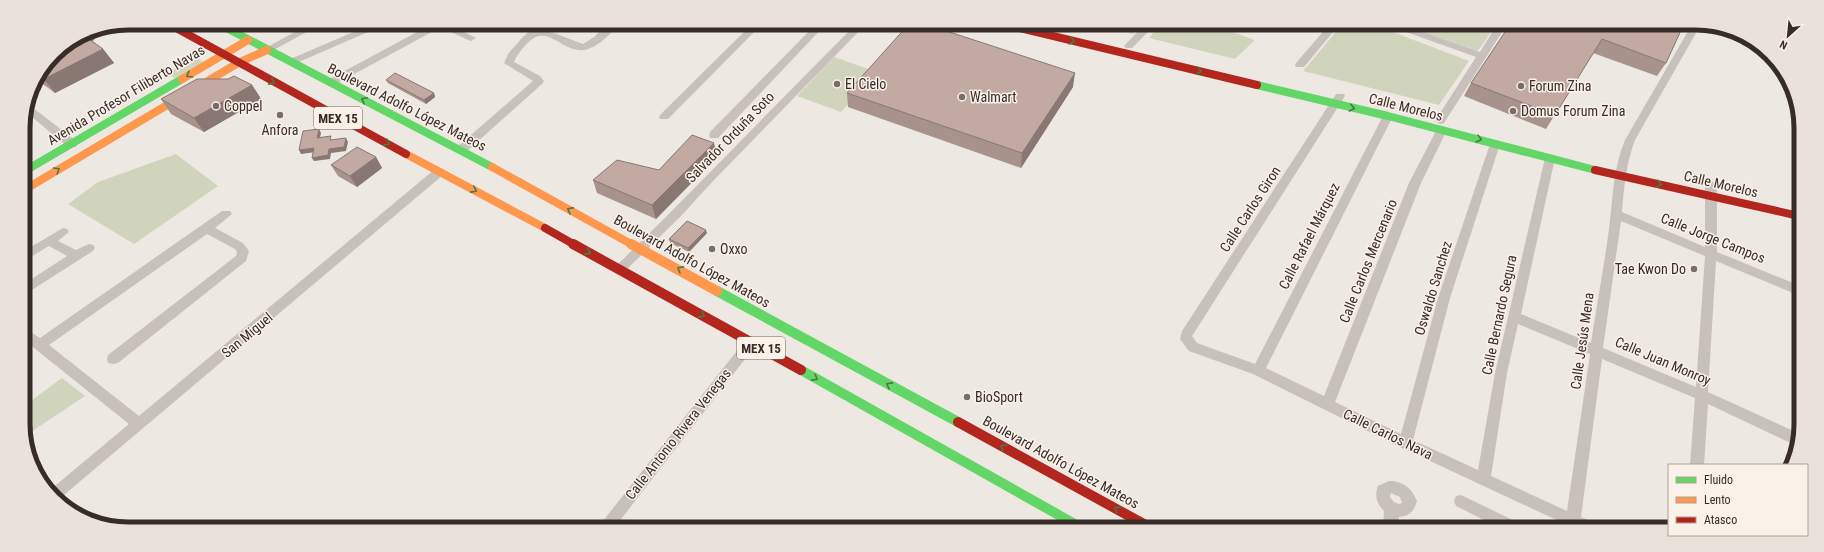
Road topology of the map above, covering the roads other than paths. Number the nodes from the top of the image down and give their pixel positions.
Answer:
1 (180, 30) edge
2 (233, 30) edge
3 (306, 30) edge
4 (365, 30) edge
5 (430, 30) edge
6 (454, 30) edge
7 (607, 30) edge
8 (752, 30) edge
9 (814, 30) edge
10 (855, 30) edge
11 (1029, 30) edge
12 (1064, 30) edge
13 (1145, 30) edge
14 (1330, 30) edge
15 (1409, 30) edge
16 (1499, 30) edge
17 (1694, 30) edge
18 (471, 38) dead end
19 (248, 40) junction
20 (1129, 46) junction
21 (267, 50) junction
22 (223, 55) junction
23 (1482, 56) junction
24 (291, 62) junction
25 (238, 63) junction
26 (1300, 65) dead end
27 (330, 83) junction
28 (1338, 100) junction
29 (32, 111) edge
30 (1388, 116) junction
31 (664, 117) dead end
32 (1441, 126) junction
33 (714, 135) dead end
34 (72, 144) junction
35 (1495, 144) junction
36 (461, 150) junction
37 (1547, 152) junction
38 (30, 168) edge
39 (1621, 168) junction
40 (439, 172) junction
41 (30, 186) edge
42 (1711, 188) junction
43 (1777, 201) dead end
44 (1794, 206) edge
45 (226, 214) dead end
46 (1617, 215) junction
47 (1794, 215) edge
48 (206, 228) junction
49 (63, 232) dead end
50 (49, 241) junction
51 (88, 248) dead end
52 (642, 248) junction
53 (30, 253) edge
54 (1711, 253) junction
55 (77, 256) junction
56 (620, 270) junction
57 (30, 286) edge
58 (1794, 288) edge
59 (1513, 316) junction
60 (30, 338) edge
61 (1186, 339) joint
62 (751, 342) junction
63 (40, 345) junction
64 (1595, 349) junction
65 (114, 359) dead end
66 (1258, 370) junction
67 (1702, 394) junction
68 (1327, 405) junction
69 (139, 424) junction
70 (1793, 437) edge
71 (1405, 443) junction
72 (1697, 464) edge
73 (1483, 479) junction
74 (58, 492) edge
75 (1461, 501) dead end
76 (1392, 508) dead end
77 (1573, 520) junction
78 (609, 522) edge
79 (1069, 522) edge
80 (1140, 522) edge
81 (1391, 522) edge
82 (1502, 522) edge
83 (1577, 522) edge

1 - 22 main road, MEX 15
2 - 19 main road, Boulevard Adolfo López Mateos / MEX 15
3 - 21 street
4 - 24 street
5 - 27 street
6 - 18 street
7 - 36 street
8 - 31 street
9 - 33 street
10 - 52 street, Salvador Orduña Soto
11 -> 28 main road, Calle Morelos
12 - 20 main road, Calle Morelos
13 - 20 street
14 - 26 street
15 - 23 street
16 - 23 street, Calle Carlos Mercenario
17 - 39 street, Calle Jesús Mena
19 - 21 main road, Boulevard Adolfo López Mateos / MEX 15
19 - 22 main road, Avenida Profesor Filiberto Navas
20 - 28 main road, Calle Morelos
21 - 24 main road, Boulevard Adolfo López Mateos / MEX 15
21 - 25 main road, Avenida Profesor Filiberto Navas
22 - 25 main road, MEX 15
22 -> 34 main road, Avenida Profesor Filiberto Navas
23 - 32 street, Calle Carlos Mercenario
24 - 27 main road, Boulevard Adolfo López Mateos / MEX 15
25 -> 40 main road, MEX 15
41 -> 25 main road, Avenida Profesor Filiberto Navas
36 -> 27 main road, Boulevard Adolfo López Mateos / MEX 15
28 -> 30 main road, Calle Morelos
28 - 32 main road, Calle Morelos
28 - 61 street, Calle Carlos Giron
29 - 34 street
30 - 32 main road, Calle Morelos
30 - 66 street, Calle Rafael Márquez
32 -> 35 main road, Calle Morelos
32 - 37 main road, Calle Morelos
32 - 68 street, Calle Carlos Mercenario
34 - 38 main road, Avenida Profesor Filiberto Navas
35 - 37 main road, Calle Morelos
35 - 71 street, Oswaldo Sanchez
52 -> 36 main road, Boulevard Adolfo López Mateos / MEX 15
37 - 39 main road, Calle Morelos
37 - 59 street, Calle Bernardo Segura
39 -> 42 main road, Calle Morelos
39 - 46 street, Calle Jesús Mena
40 -> 56 main road, MEX 15
40 - 69 street, San Miguel
42 - 47 main road, Calle Morelos
42 - 54 street
43 - 44 main road, Calle Morelos
45 - 48 street
46 - 54 street, Calle Jorge Campos
46 - 64 street, Calle Jesús Mena
48 - 63 street
48 - 65 street
49 - 50 street
50 - 53 street
50 - 55 street
51 - 55 street
52 - 56 street, Salvador Orduña Soto
80 -> 52 main road, Boulevard Adolfo López Mateos / MEX 15
54 - 58 street, Calle Jorge Campos
54 - 67 street
55 - 57 street
56 -> 62 main road, MEX 15
59 - 64 street, Calle Juan Monroy
59 - 73 street, Calle Bernardo Segura
60 - 63 street
61 - 66 street, Calle Carlos Nava
62 - 78 street, Calle Antonio Rivera Venegas
62 -> 79 main road, MEX 15
63 - 69 street
64 - 67 street, Calle Juan Monroy
64 - 77 street, Calle Jesús Mena
66 - 68 street, Calle Carlos Nava
67 - 70 street, Calle Juan Monroy
67 - 72 street
68 - 71 street, Calle Carlos Nava
69 - 74 street, San Miguel
71 - 73 street, Calle Carlos Nava
73 - 77 street, Calle Carlos Nava
75 - 82 street
76 - 81 street
77 - 83 street, Calle Carlos Nava

